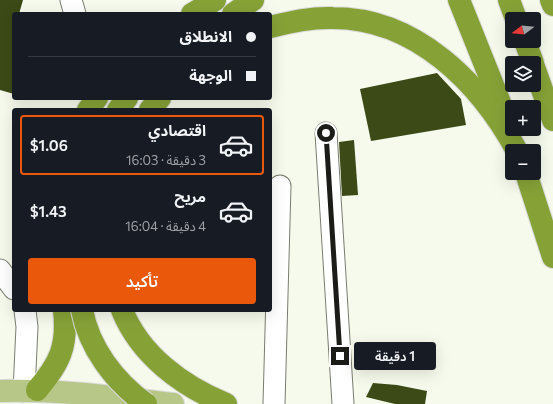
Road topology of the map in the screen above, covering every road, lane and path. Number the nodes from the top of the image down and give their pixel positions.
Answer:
1 (71, 0) edge
2 (215, 0) edge
3 (253, 0) edge
4 (459, 0) edge
5 (509, 0) edge
6 (551, 0) edge
7 (553, 5) edge
8 (74, 12) edge
9 (195, 12) edge
10 (236, 12) edge
11 (513, 12) edge
12 (272, 26) edge
13 (541, 87) edge
14 (158, 100) edge
15 (152, 108) edge
16 (553, 120) edge
17 (326, 133) dead end
18 (514, 144) edge
19 (516, 144) edge
20 (528, 180) edge
21 (280, 186) dead end
22 (553, 257) edge
23 (0, 270) edge
24 (12, 287) edge
25 (273, 304) edge
26 (25, 312) edge
27 (64, 312) edge
28 (83, 312) edge
29 (123, 312) edge
30 (30, 390) junction
31 (0, 391) edge
32 (146, 404) edge
33 (173, 404) edge
34 (226, 404) edge
35 (274, 404) edge
36 (342, 404) edge

1 - 8 street
2 - 9 highway
3 - 10 highway
4 - 19 highway
5 - 11 highway
6 - 7 highway
12 - 18 highway
13 - 16 highway
14 - 15 highway
17 - 36 street
20 - 22 highway
21 - 25 street
23 - 24 street
25 - 35 street
26 - 30 street
27 - 30 highway
28 - 32 highway, bridge
29 - 34 highway
30 - 31 main road
30 - 33 main road

